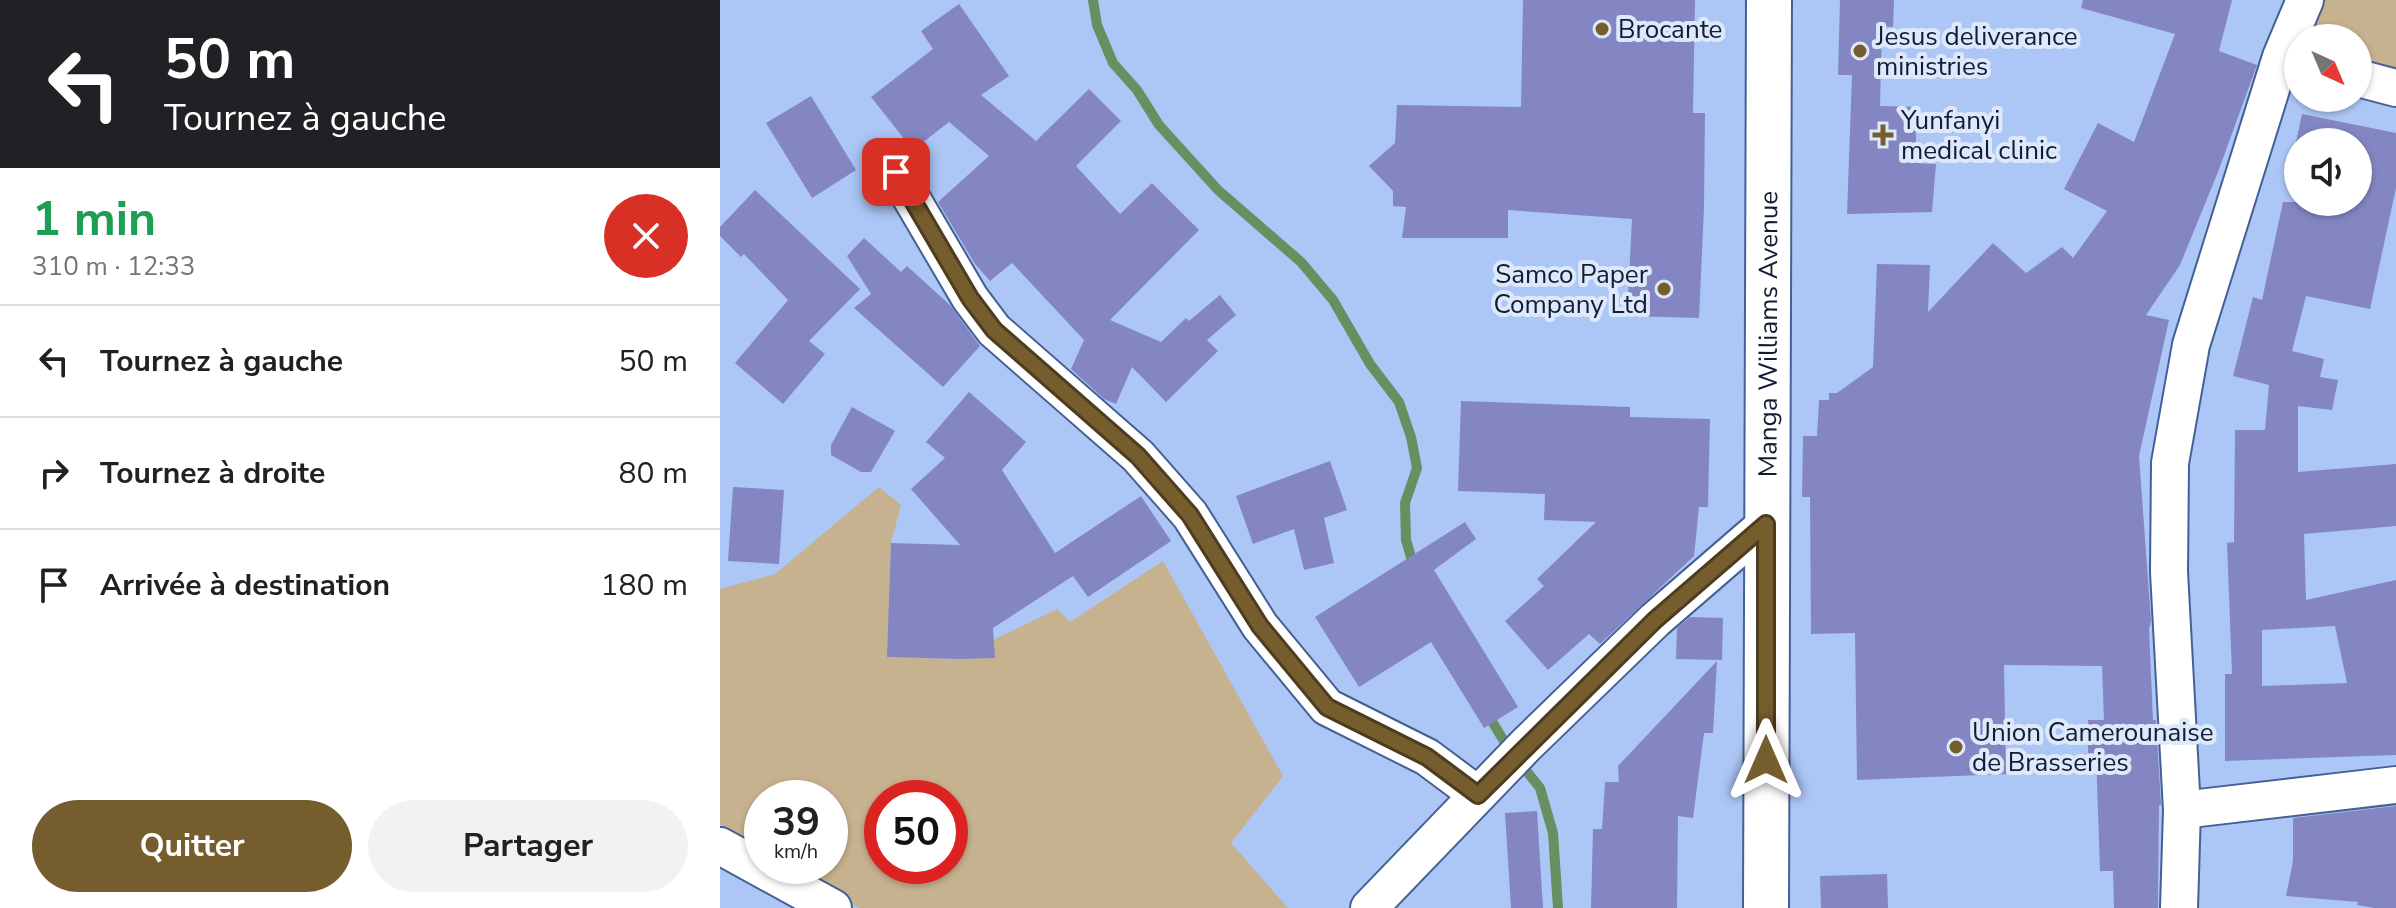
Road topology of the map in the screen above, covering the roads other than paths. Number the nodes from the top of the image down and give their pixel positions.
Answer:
1 (1769, 0) edge
2 (2305, 0) edge
3 (2299, 24) edge
4 (2284, 77) edge
5 (2372, 82) edge
6 (2396, 88) edge
7 (896, 172) dead end
8 (1766, 524) junction
9 (1502, 770) junction
10 (2396, 785) edge
11 (2182, 810) junction
12 (720, 846) edge
13 (833, 908) edge
14 (1369, 908) edge
15 (1766, 908) edge
16 (2179, 908) edge

1 - 8 main road, Manga Williams Avenue
2 - 3 street
4 - 11 street
5 - 6 street
7 - 9 street
8 - 9 street
8 - 15 main road, Manga Williams Avenue
9 - 14 street
10 - 11 street
11 - 16 street
12 - 13 street

